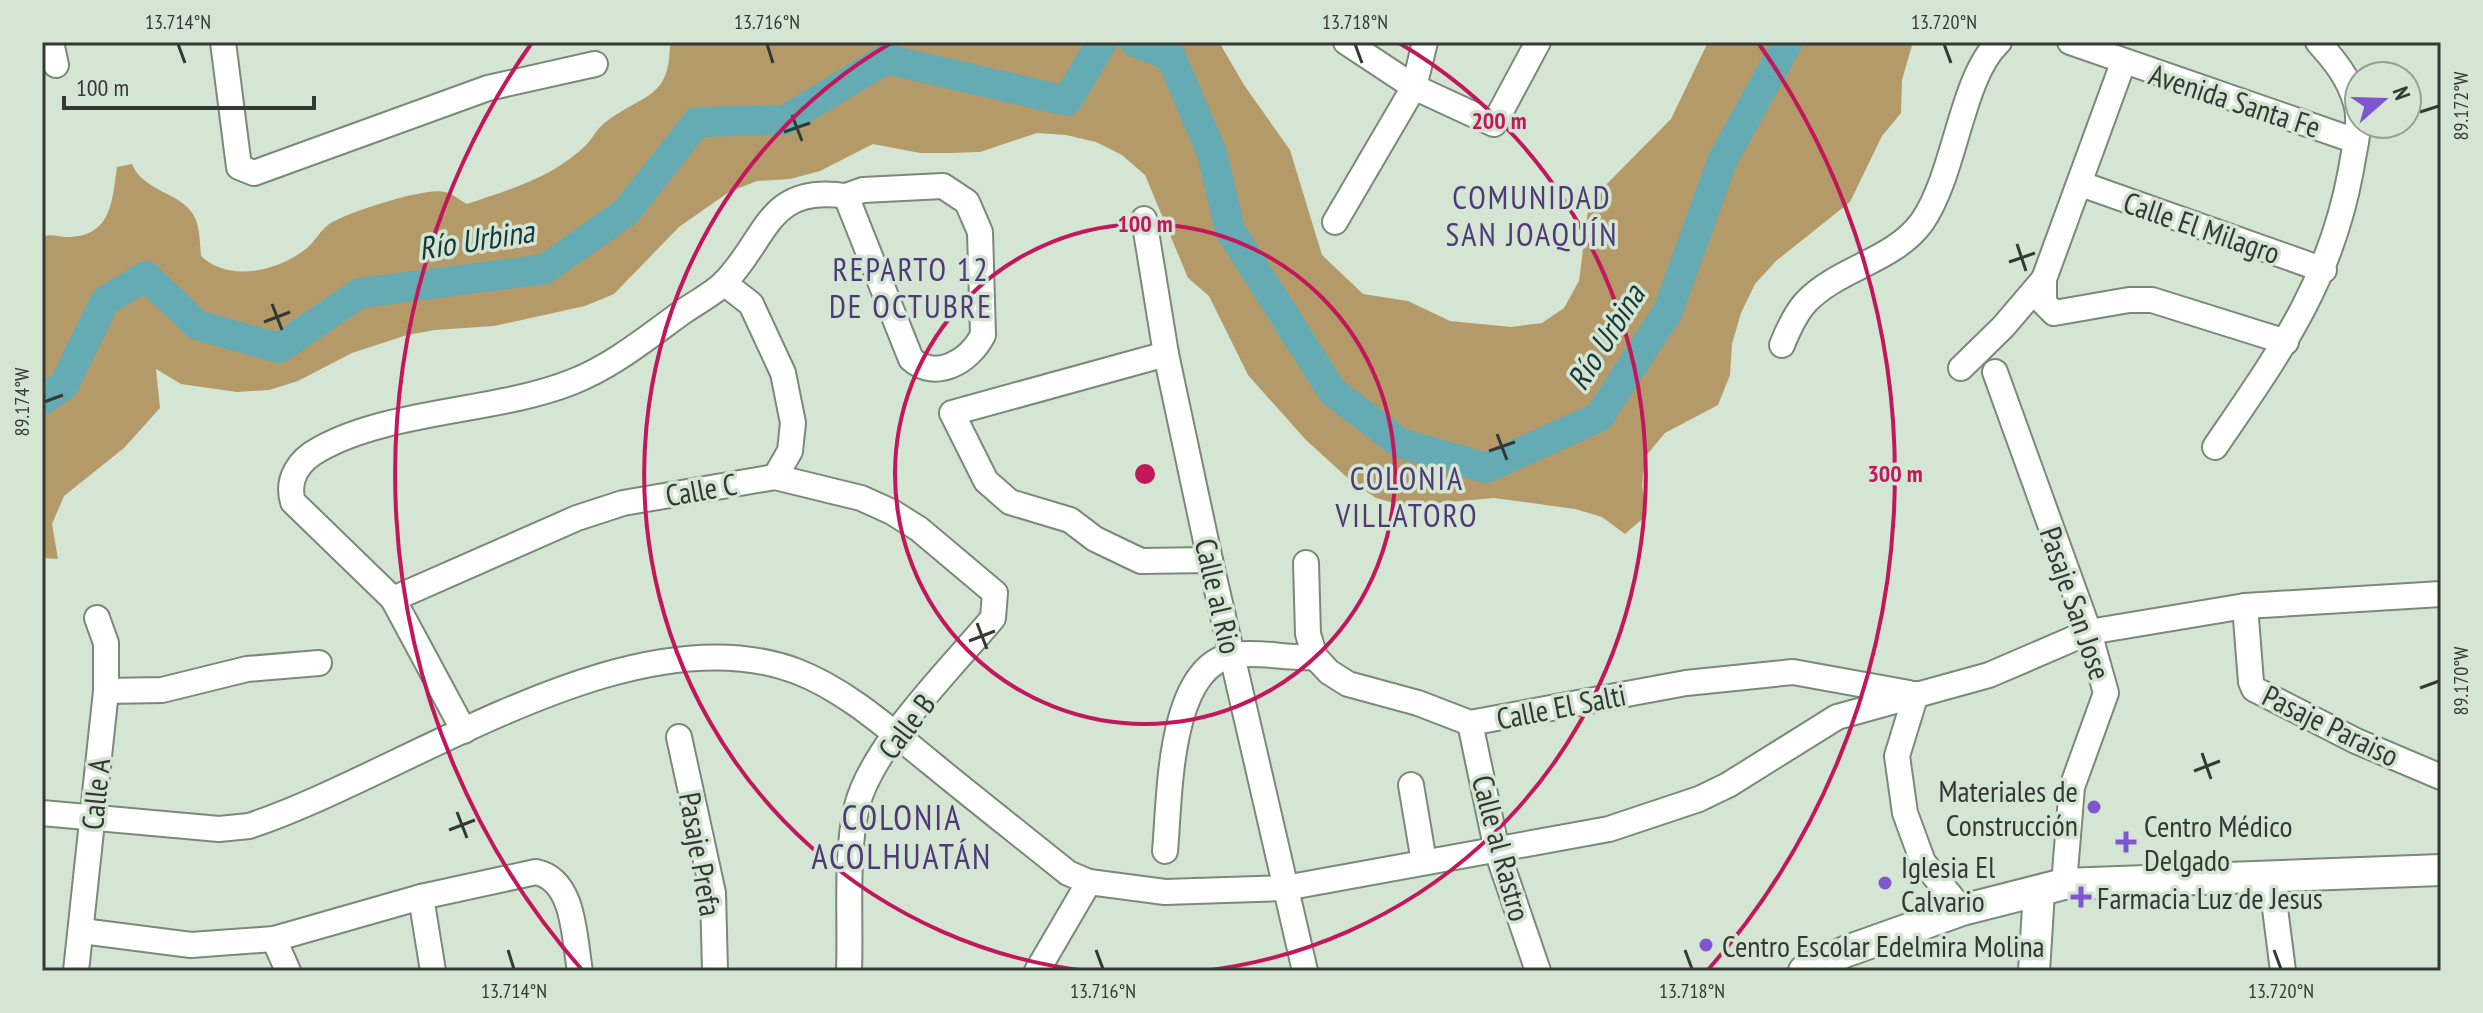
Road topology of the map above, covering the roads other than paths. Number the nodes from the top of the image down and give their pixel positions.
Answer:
1 (223, 42) edge
2 (1346, 42) edge
3 (1425, 42) edge
4 (1538, 42) edge
5 (1999, 42) edge
6 (2070, 42) edge
7 (2318, 42) edge
8 (2123, 63) junction
9 (595, 64) dead end
10 (1414, 87) junction
11 (2356, 141) junction
12 (2081, 184) junction
13 (846, 196) junction
14 (1144, 219) dead end
15 (1335, 222) dead end
16 (2324, 270) junction
17 (2044, 279) junction
18 (724, 283) junction
19 (2286, 342) junction
20 (1782, 345) dead end
21 (1166, 354) junction
22 (1961, 368) dead end
23 (1995, 372) dead end
24 (2215, 447) dead end
25 (775, 477) junction
26 (1210, 560) junction
27 (1306, 563) dead end
28 (995, 593) joint
29 (2441, 594) edge
30 (393, 599) junction
31 (2245, 606) junction
32 (97, 618) dead end
33 (2089, 632) junction
34 (1233, 655) junction
35 (1315, 657) junction
36 (319, 663) dead end
37 (106, 691) junction
38 (1916, 694) junction
39 (1470, 723) junction
40 (464, 731) junction
41 (895, 735) junction
42 (679, 737) dead end
43 (2441, 777) edge
44 (1411, 785) dead end
45 (42, 813) edge
46 (93, 817) junction
47 (1165, 851) dead end
48 (1497, 851) junction
49 (1424, 862) junction
50 (2441, 870) edge
51 (2271, 877) junction
52 (1089, 882) junction
53 (1285, 888) junction
54 (2052, 888) junction
55 (421, 897) junction
56 (1962, 910) junction
57 (82, 931) junction
58 (274, 939) junction
59 (1851, 961) edge
60 (76, 971) edge
61 (288, 971) edge
62 (433, 971) edge
63 (580, 971) edge
64 (715, 971) edge
65 (849, 971) edge
66 (1037, 971) edge
67 (1305, 971) edge
68 (1538, 971) edge
69 (1804, 971) edge
70 (2034, 971) edge
71 (2283, 971) edge

1 - 9 street
2 - 10 street
3 - 10 street
4 - 10 street
5 - 20 street
6 - 8 street, Avenida Santa Fe
7 - 11 street
8 - 11 street, Avenida Santa Fe
8 - 12 street
10 - 15 street
11 - 16 street
12 - 16 street, Calle El Milagro
12 - 17 street
13 - 13 street
13 - 18 street
14 - 21 street, Calle al Rio
16 - 19 street
17 - 19 street
17 - 22 street
18 - 25 street
18 - 30 street
19 - 24 street
21 - 26 street, Calle al Rio
21 - 26 street
23 - 33 street, Pasaje San Jose
25 - 28 street, Calle C
25 - 30 street, Calle C
26 - 34 street, Calle al Rio
27 - 35 street
28 - 41 street, Calle B
29 - 31 street
30 - 40 street
31 - 33 street
31 - 43 street, Pasaje Paraiso
32 - 37 street, Calle A
33 - 38 street
33 - 54 street, Pasaje San Jose
34 - 35 street
34 - 47 street
34 - 53 street, Calle al Rio
35 - 39 street, Calle El Salti
36 - 37 street
37 - 46 street, Calle A
38 - 39 street, Calle El Salti
38 - 48 street
38 - 56 street
39 - 48 street, Calle al Rastro
40 - 41 street
40 - 46 street
41 - 52 street
41 - 65 street, Calle B
42 - 64 street, Pasaje Prefa
44 - 49 street
45 - 46 street
46 - 57 street, Calle A
48 - 49 street
48 - 68 street, Calle al Rastro
49 - 53 street
50 - 51 main road
51 - 54 main road
51 - 71 street
52 - 53 street
52 - 66 street
53 - 67 street, Calle al Rio
54 - 56 main road
54 - 70 main road
55 - 58 street
55 - 62 street
55 - 63 street
56 - 59 main road
57 - 58 street
57 - 60 street, Calle A
58 - 61 street
59 - 69 main road

